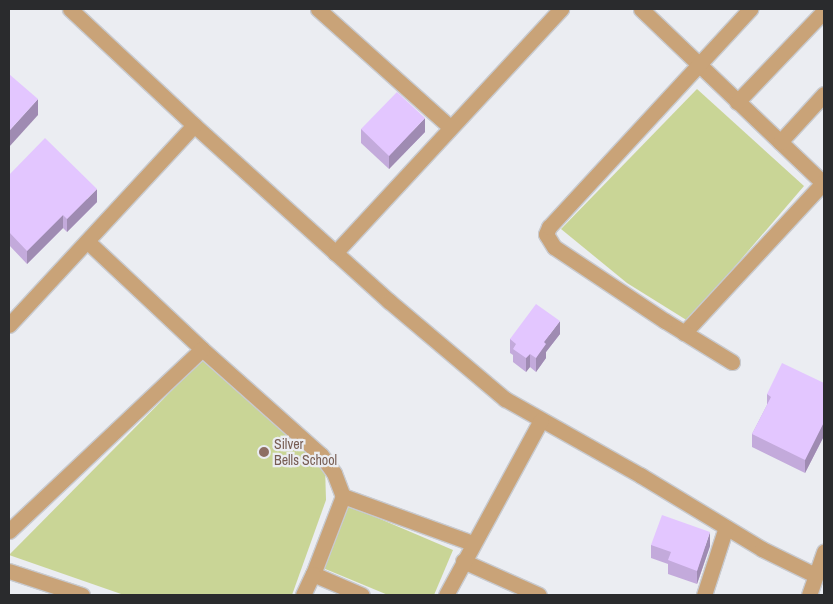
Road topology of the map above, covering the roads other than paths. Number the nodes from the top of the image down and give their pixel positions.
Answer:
1 (70, 9) edge
2 (318, 9) edge
3 (561, 9) edge
4 (750, 9) edge
5 (648, 11) edge
6 (824, 11) edge
7 (697, 64) junction
8 (824, 94) edge
9 (737, 102) junction
10 (194, 125) junction
11 (450, 128) junction
12 (780, 142) junction
13 (824, 183) edge
14 (88, 242) junction
15 (335, 253) junction
16 (9, 325) edge
17 (684, 333) junction
18 (202, 349) junction
19 (732, 362) dead end
20 (541, 420) junction
21 (343, 496) junction
22 (726, 527) junction
23 (9, 532) edge
24 (472, 543) junction
25 (824, 552) edge
26 (463, 561) junction
27 (9, 571) edge
28 (312, 574) junction
29 (815, 576) junction
30 (517, 591) edge
31 (82, 595) edge
32 (304, 595) edge
33 (362, 595) edge
34 (446, 595) edge
35 (539, 595) edge
36 (704, 595) edge
37 (808, 595) edge

1 - 10 street
2 - 11 street
3 - 11 street
4 - 7 street
5 - 7 street
6 - 9 street
7 - 9 street
7 - 17 street
8 - 12 street
9 - 12 street
10 - 14 street
10 - 15 street
11 - 15 street
12 - 13 street
13 - 17 street
14 - 16 street
14 - 18 street
15 - 20 street
17 - 19 street
18 - 21 street
18 - 23 street
20 - 22 street
20 - 24 street
21 - 24 street
21 - 28 street
22 - 29 street
22 - 36 street
24 - 26 street
25 - 29 street
26 - 30 street
26 - 34 street
27 - 31 street
28 - 32 street
28 - 33 street
29 - 37 street
30 - 35 street

